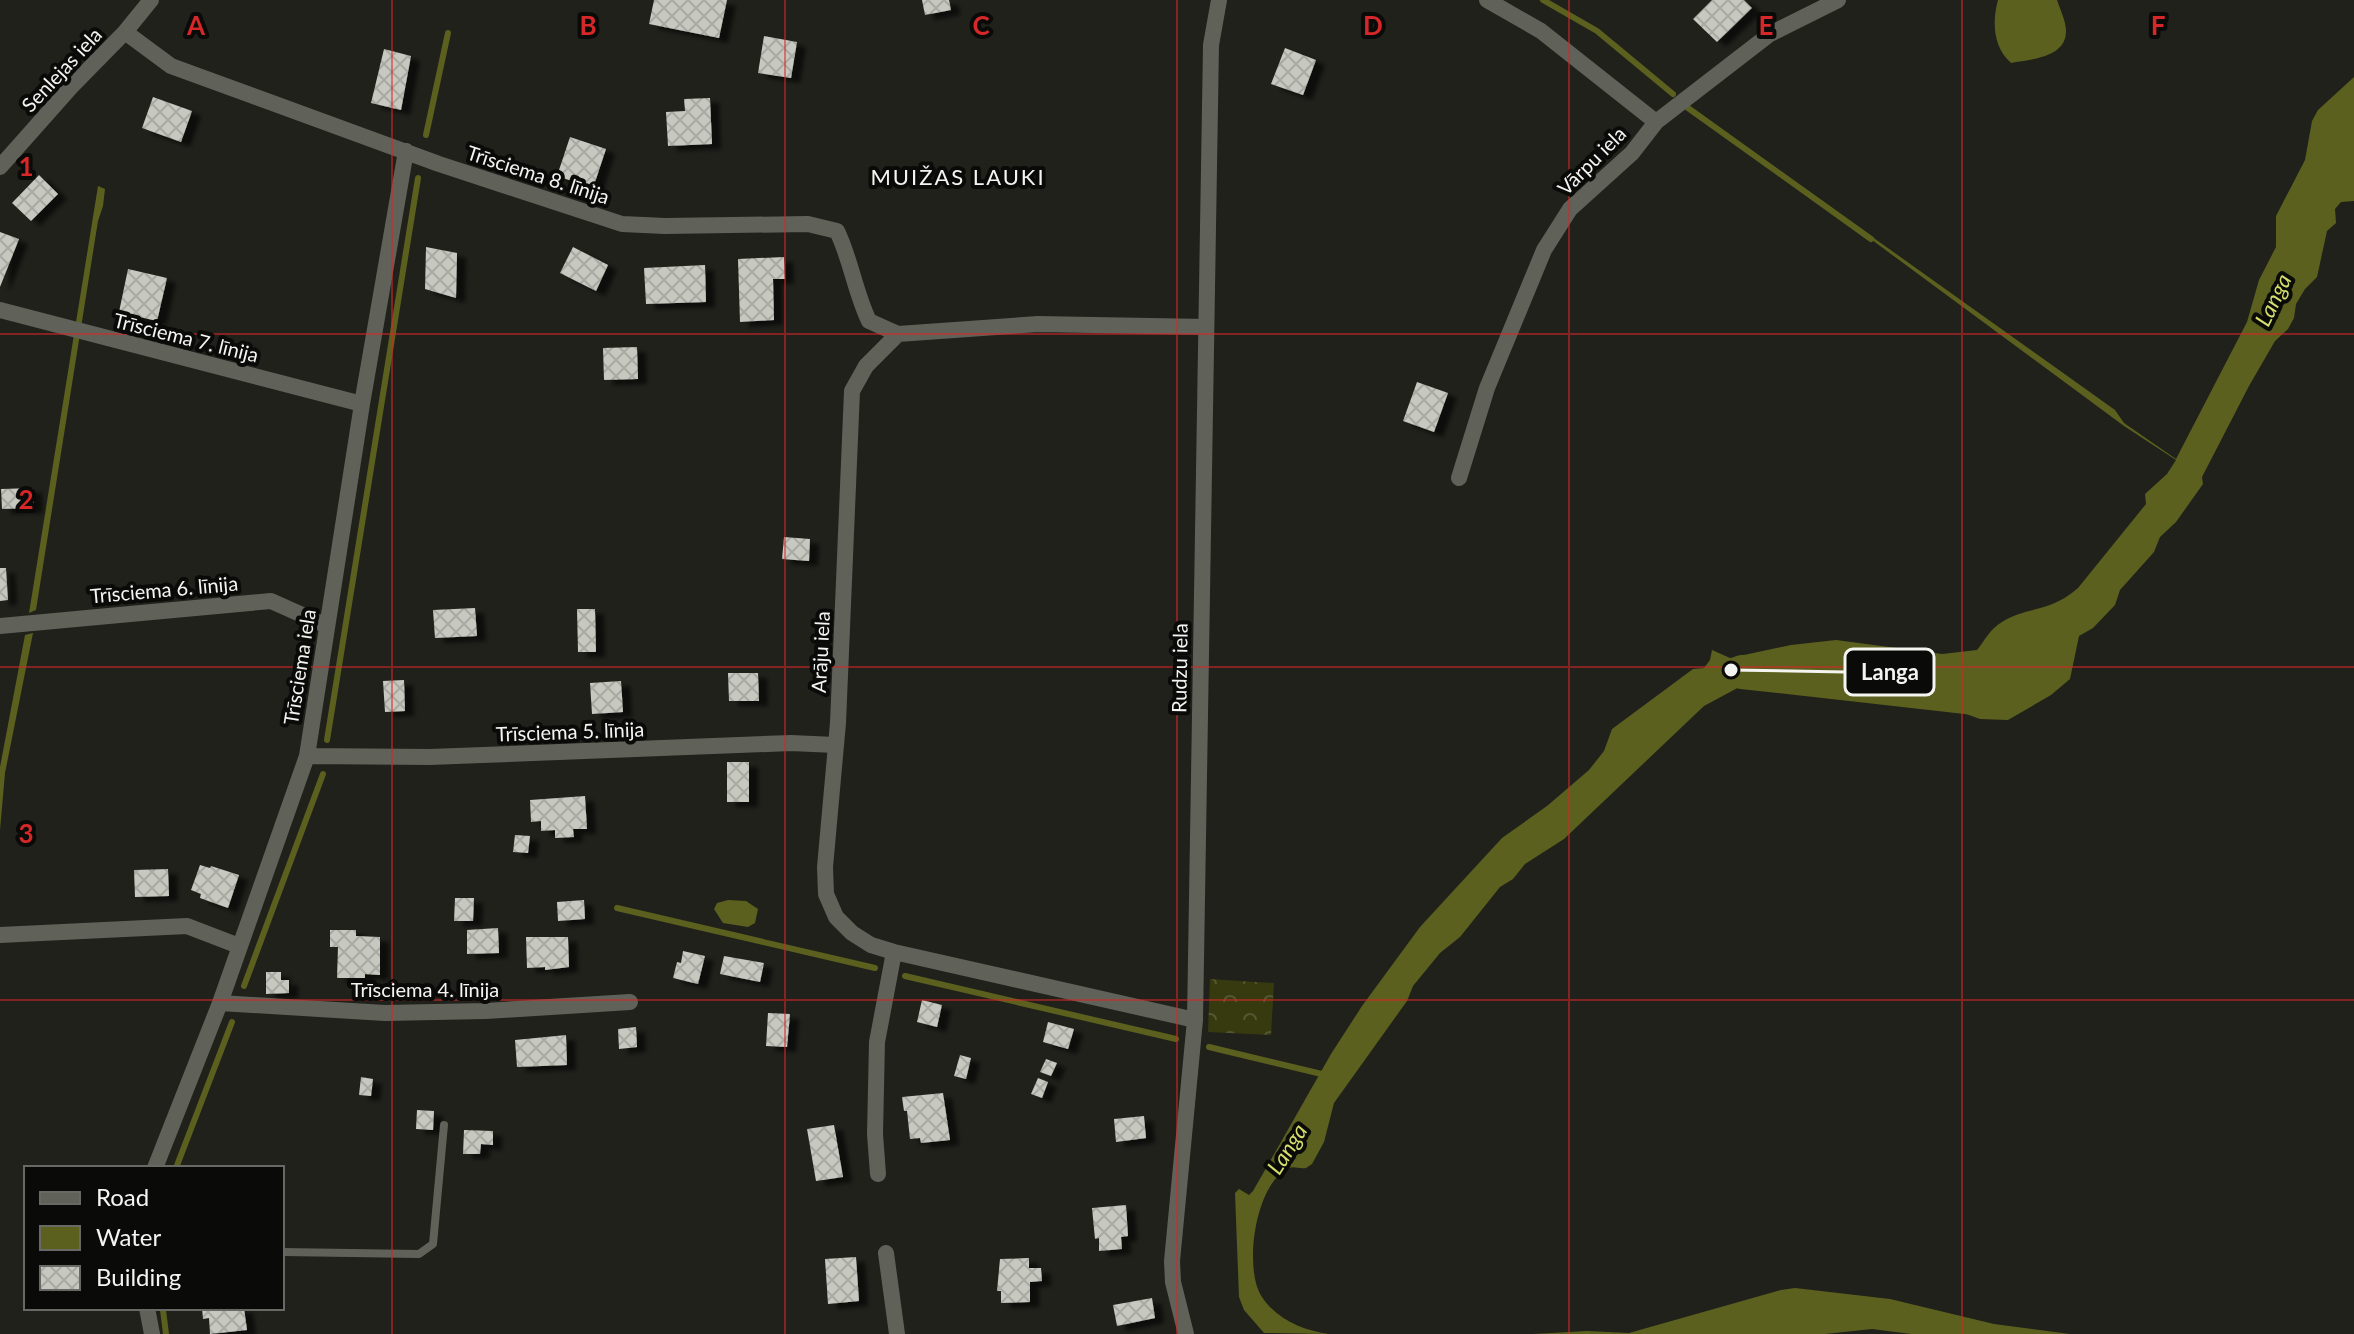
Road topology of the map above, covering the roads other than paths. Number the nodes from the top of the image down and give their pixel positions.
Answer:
1 (151, 0) edge
2 (1219, 0) edge
3 (1487, 0) edge
4 (1838, 0) edge
5 (125, 32) junction
6 (1656, 122) junction
7 (406, 151) junction
8 (0, 167) edge
9 (0, 310) edge
10 (1206, 327) junction
11 (898, 334) junction
12 (362, 404) junction
13 (1459, 478) dead end
14 (0, 626) edge
15 (327, 626) junction
16 (835, 745) junction
17 (307, 756) junction
18 (0, 935) edge
19 (239, 946) junction
20 (894, 952) junction
21 (630, 1002) dead end
22 (220, 1003) junction
23 (1195, 1020) junction
24 (444, 1125) dead end
25 (156, 1166) edge
26 (878, 1174) dead end
27 (284, 1252) edge
28 (886, 1253) dead end
29 (147, 1310) edge
30 (152, 1334) edge
31 (897, 1334) edge
32 (1186, 1334) edge

1 - 5 street, Senlejas iela
2 - 10 street, Rudzu iela
3 - 6 street
4 - 6 street, Vārpu iela
5 - 7 street, Trīsciema 8. līnija
5 - 8 street, Senlejas iela
6 - 13 street, Vārpu iela
7 - 11 street, Trīsciema 8. līnija
7 - 12 street, Trīsciema iela
9 - 12 street, Trīsciema 7. līnija
10 - 11 street
10 - 23 street, Rudzu iela
11 - 16 street, Arāju iela
12 - 15 street, Trīsciema iela
14 - 15 street, Trīsciema 6. līnija
15 - 17 street, Trīsciema iela
16 - 17 street, Trīsciema 5. līnija
16 - 20 street, Arāju iela
17 - 19 street, Trīsciema iela
18 - 19 street
19 - 22 street, Trīsciema iela
20 - 23 street, Arāju iela
20 - 26 street
21 - 22 street, Trīsciema 4. līnija
22 - 25 street, Trīsciema iela
23 - 32 street, Rudzu iela
24 - 27 lane
28 - 31 street
29 - 30 street

